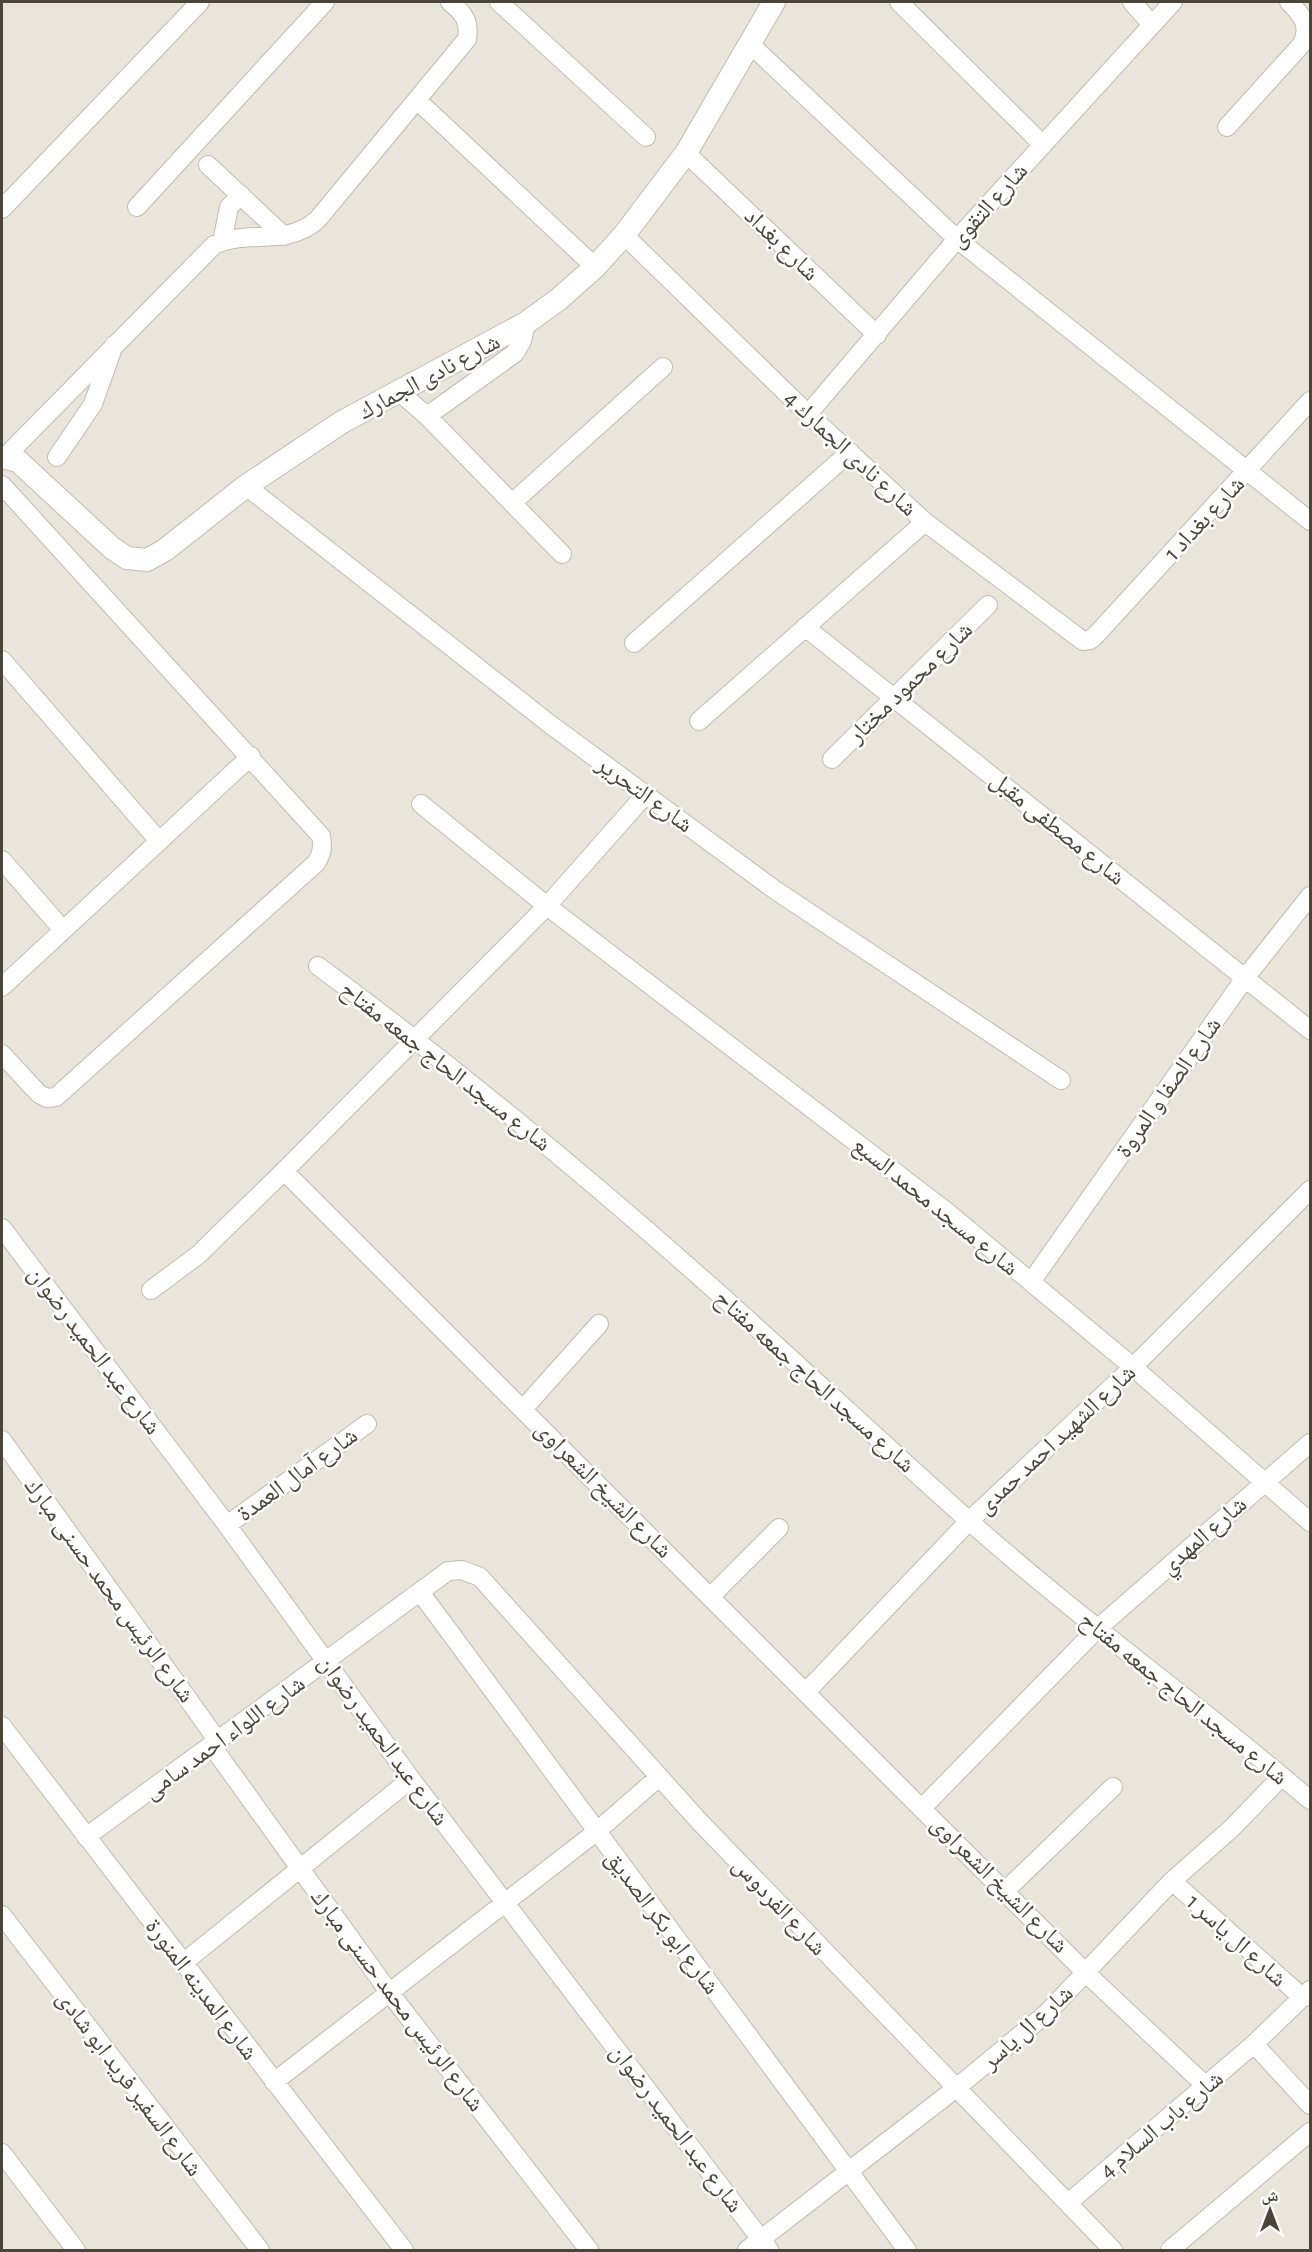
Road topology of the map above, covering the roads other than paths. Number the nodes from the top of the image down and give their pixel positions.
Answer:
1 (200, 2) edge
2 (326, 2) edge
3 (453, 2) edge
4 (499, 2) edge
5 (774, 2) edge
6 (899, 2) edge
7 (1132, 2) edge
8 (1173, 2) edge
9 (1289, 2) edge
10 (1152, 25) junction
11 (750, 44) junction
12 (418, 101) junction
13 (1227, 127) dead end
14 (646, 137) dead end
15 (1042, 144) junction
16 (686, 153) junction
17 (208, 165) dead end
18 (241, 195) junction
19 (137, 207) dead end
20 (2, 209) edge
21 (624, 235) junction
22 (284, 236) junction
23 (957, 239) junction
24 (222, 242) junction
25 (595, 267) junction
26 (526, 323) junction
27 (878, 335) junction
28 (115, 343) junction
29 (663, 367) dead end
30 (398, 391) junction
31 (1311, 401) edge
32 (808, 414) junction
33 (427, 416) junction
34 (850, 452) junction
35 (3, 457) edge
36 (57, 457) dead end
37 (1246, 472) junction
38 (2, 485) edge
39 (246, 486) junction
40 (512, 503) junction
41 (1311, 521) edge
42 (925, 522) junction
43 (562, 554) dead end
44 (988, 605) dead end
45 (805, 627) junction
46 (1096, 635) joint
47 (634, 643) dead end
48 (2, 660) edge
49 (894, 697) junction
50 (699, 721) dead end
51 (251, 756) junction
52 (831, 759) dead end
53 (645, 795) junction
54 (421, 804) dead end
55 (159, 841) junction
56 (2, 860) edge
57 (1311, 896) edge
58 (547, 906) junction
59 (63, 930) junction
60 (318, 966) dead end
61 (1245, 978) junction
62 (2, 987) edge
63 (1311, 1030) edge
64 (415, 1038) junction
65 (2, 1053) edge
66 (1061, 1080) dead end
67 (284, 1171) junction
68 (1311, 1190) edge
69 (2, 1228) edge
70 (1031, 1282) junction
71 (151, 1290) dead end
72 (599, 1324) dead end
73 (1133, 1367) junction
74 (524, 1408) junction
75 (367, 1424) dead end
76 (2, 1440) edge
77 (1311, 1443) edge
78 (1266, 1481) junction
79 (969, 1521) junction
80 (1311, 1522) edge
81 (226, 1525) junction
82 (779, 1528) dead end
83 (448, 1571) joint
84 (420, 1592) junction
85 (711, 1596) junction
86 (1097, 1629) junction
87 (327, 1662) junction
88 (806, 1692) junction
89 (2, 1726) edge
90 (215, 1744) junction
91 (1282, 1776) junction
92 (659, 1777) junction
93 (411, 1779) junction
94 (1113, 1787) dead end
95 (1310, 1798) edge
96 (923, 1807) junction
97 (596, 1832) junction
98 (86, 1837) junction
99 (301, 1870) junction
100 (1172, 1881) junction
101 (1006, 1890) junction
102 (504, 1903) junction
103 (2, 1915) edge
104 (183, 1963) junction
105 (1086, 1972) junction
106 (389, 1992) junction
107 (1307, 1994) edge
108 (1254, 2044) junction
109 (274, 2082) junction
110 (1206, 2086) junction
111 (955, 2089) junction
112 (1311, 2105) edge
113 (1311, 2132) edge
114 (2, 2153) edge
115 (848, 2170) junction
116 (1068, 2203) junction
117 (759, 2247) edge
118 (76, 2250) edge
119 (260, 2250) edge
120 (404, 2250) edge
121 (589, 2250) edge
122 (907, 2250) edge
123 (1113, 2250) edge
124 (1170, 2250) edge

1 - 20 street
2 - 19 street
3 - 12 street
4 - 14 street
5 - 11 street, شارع نادى الجمارك
6 - 15 street
7 - 10 street
8 - 10 street, شارع التقوى
9 - 13 street
10 - 15 street, شارع التقوى
11 - 16 street, شارع نادى الجمارك
11 - 23 street
12 - 22 street
12 - 25 street
15 - 23 street, شارع التقوى
16 - 21 street, شارع نادى الجمارك
16 - 27 street, شارع بغداد
17 - 18 street
18 - 22 street
18 - 24 street
21 - 25 street, شارع نادى الجمارك
21 - 32 street, شارع نادى الجمارك 4
22 - 24 street
23 - 27 street, شارع التقوى
23 - 37 street
24 - 28 street
25 - 26 street, شارع نادى الجمارك
26 - 30 street, شارع نادى الجمارك
26 - 33 street
27 - 32 street, شارع التقوى
28 - 35 street
28 - 36 street
29 - 40 street
30 - 33 street
30 - 39 street, شارع نادى الجمارك
31 - 37 street, شارع بغداد 1
32 - 34 street, شارع نادى الجمارك 4
33 - 40 street
34 - 42 street, شارع نادى الجمارك 4
34 - 47 street
35 - 39 street, شارع نادى الجمارك
37 - 41 street
37 - 46 street, شارع بغداد 1
38 - 51 street
39 - 53 street, شارع التحرير
40 - 43 street
42 - 45 street
42 - 46 street, شارع نادى الجمارك 4
44 - 49 street, شارع محمود مختار
45 - 49 street, شارع مصطفى مقبل
45 - 50 street
48 - 55 street
49 - 52 street, شارع محمود مختار
49 - 61 street, شارع مصطفى مقبل
51 - 55 street
51 - 65 street
53 - 58 street
53 - 66 street, شارع التحرير
54 - 58 street, شارع مسجد محمد السبع
55 - 59 street
56 - 59 street
57 - 61 street, شارع الصفا و المروة
58 - 64 street
58 - 70 street, شارع مسجد محمد السبع
59 - 62 street
60 - 64 street, شارع مسجد الحاج جمعه مفتاح
61 - 63 street, شارع مصطفى مقبل
61 - 70 street, شارع الصفا و المروة
64 - 67 street
64 - 79 street, شارع مسجد الحاج جمعه مفتاح
67 - 71 street
67 - 74 street, شارع الشيخ الشعراوى
68 - 73 street, شارع الشهيد احمد حمدى
69 - 81 street, شارع عبد الحميد رضوان
70 - 73 street, شارع مسجد محمد السبع
72 - 74 street
73 - 78 street, شارع مسجد محمد السبع
73 - 79 street, شارع الشهيد احمد حمدى
74 - 85 street, شارع الشيخ الشعراوى
75 - 81 street, شارع آمال العمدة
76 - 90 street, شارع الرئيس محمد حسنى مبارك
77 - 78 street, شارع المهدي
78 - 80 street, شارع مسجد محمد السبع
78 - 86 street, شارع المهدي
79 - 86 street, شارع مسجد الحاج جمعه مفتاح
79 - 88 street, شارع الشهيد احمد حمدى
81 - 87 street, شارع عبد الحميد رضوان
82 - 85 street
83 - 84 street, شارع اللواء احمد سامى
83 - 92 street, شارع الفردوس
84 - 87 street, شارع اللواء احمد سامى
84 - 97 street, شارع ابو بكر الصديق
85 - 88 street, شارع الشيخ الشعراوى
86 - 91 street, شارع مسجد الحاج جمعه مفتاح
86 - 96 street, شارع الشيخ الشعراوى
87 - 90 street, شارع اللواء احمد سامى
87 - 93 street, شارع عبد الحميد رضوان
88 - 96 street, شارع الشيخ الشعراوى
89 - 98 street, شارع المدينه المنورة
90 - 98 street, شارع اللواء احمد سامى
90 - 99 street, شارع الرئيس محمد حسنى مبارك
91 - 95 street, شارع مسجد الحاج جمعه مفتاح
91 - 100 street, شارع ال ياسر
92 - 97 street
92 - 111 street, شارع الفردوس
93 - 99 street
93 - 102 street, شارع عبد الحميد رضوان
94 - 101 street
96 - 101 street, شارع الشيخ الشعراوى
97 - 102 street
97 - 115 street, شارع ابو بكر الصديق
98 - 104 street, شارع المدينه المنورة
99 - 104 street
99 - 106 street, شارع الرئيس محمد حسنى مبارك
100 - 105 street, شارع ال ياسر
100 - 107 street, شارع ال ياسر 1
101 - 105 street, شارع الشيخ الشعراوى
102 - 106 street
102 - 117 street, شارع عبد الحميد رضوان
103 - 119 street, شارع السفير فريد ابو شادى
104 - 109 street, شارع المدينه المنورة
105 - 110 street, شارع الشيخ الشعراوى
105 - 111 street, شارع ال ياسر
106 - 109 street
106 - 121 street, شارع الرئيس محمد حسنى مبارك
107 - 108 street, شارع باب السلام 4
108 - 110 street, شارع باب السلام 4
108 - 112 street
109 - 120 street, شارع المدينه المنورة
110 - 116 street, شارع باب السلام 4
111 - 115 street, شارع ال ياسر
111 - 116 street, شارع الفردوس
113 - 124 street
114 - 118 street
115 - 117 street, شارع ال ياسر
115 - 122 street, شارع ابو بكر الصديق
116 - 123 street, شارع الفردوس

